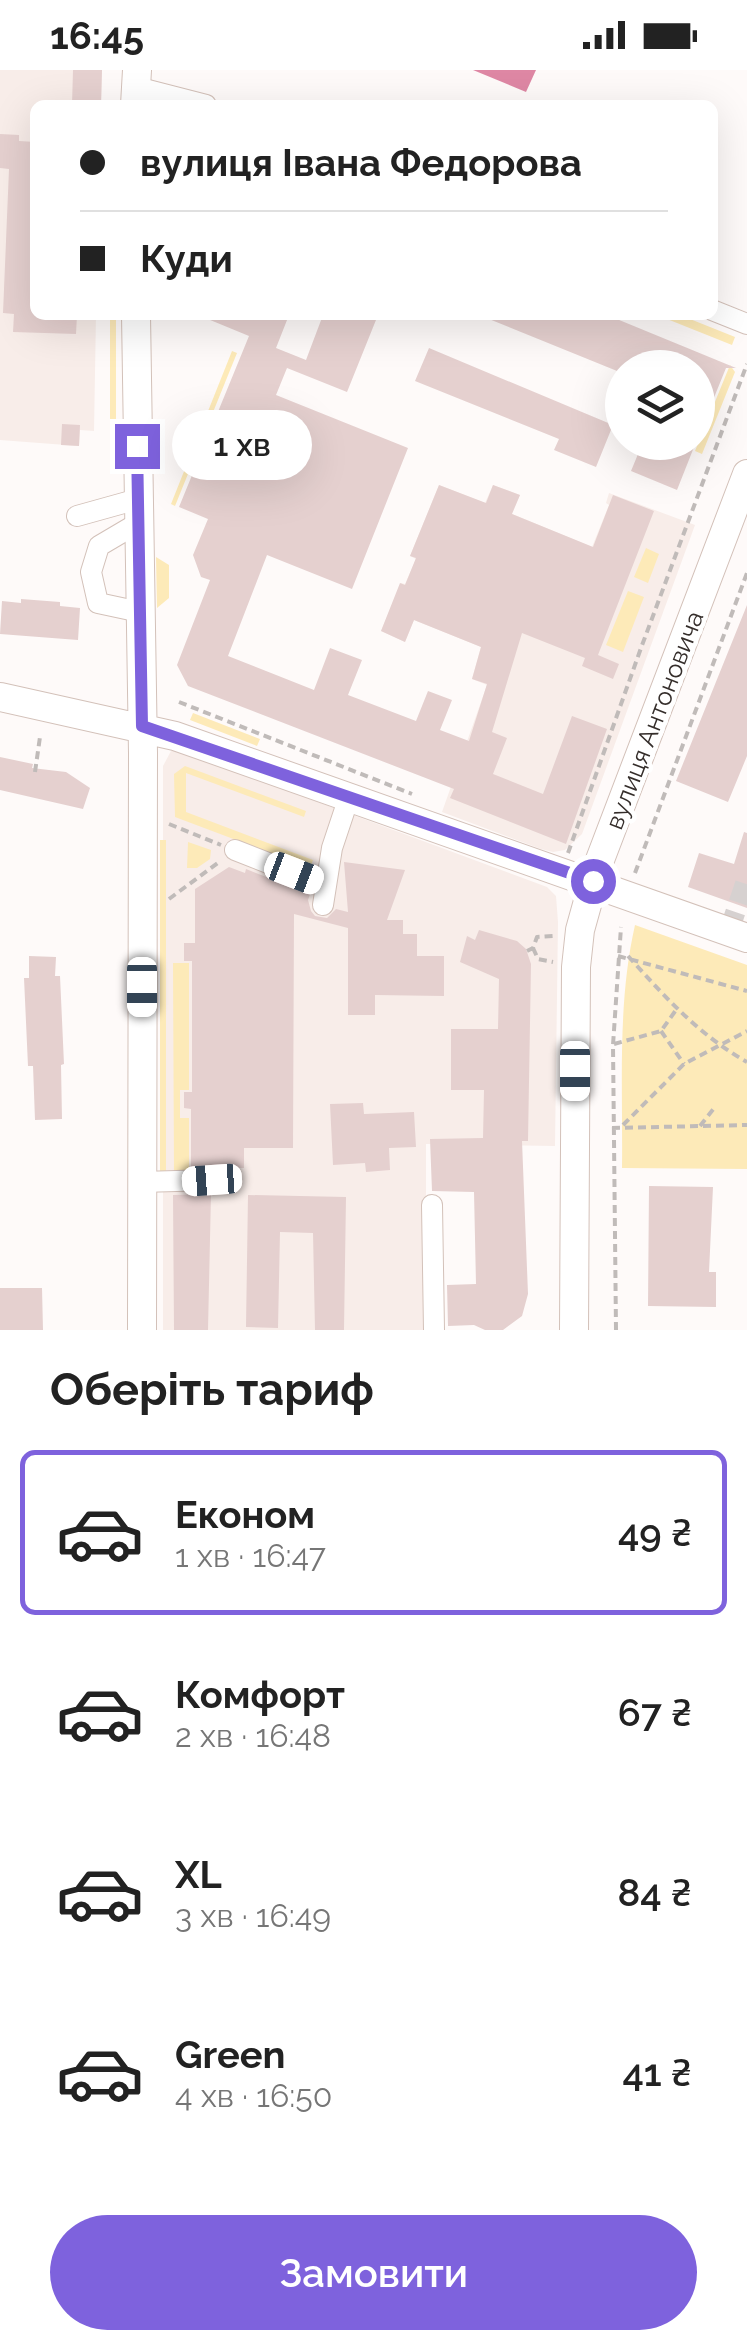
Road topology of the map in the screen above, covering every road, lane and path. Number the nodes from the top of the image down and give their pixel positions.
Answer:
1 (136, 87) edge
2 (187, 100) edge
3 (718, 312) edge
4 (136, 320) edge
5 (747, 324) edge
6 (747, 364) edge
7 (747, 474) edge
8 (138, 511) junction
9 (77, 516) dead end
10 (747, 573) edge
11 (140, 612) junction
12 (0, 697) edge
13 (179, 702) dead end
14 (142, 726) junction
15 (40, 737) dead end
16 (35, 772) dead end
17 (348, 797) junction
18 (420, 797) dead end
19 (169, 824) dead end
20 (235, 850) junction
21 (568, 855) dead end
22 (634, 878) dead end
23 (593, 881) junction
24 (170, 899) dead end
25 (621, 927) dead end
26 (553, 936) dead end
27 (747, 938) edge
28 (533, 948) junction
29 (527, 951) dead end
30 (618, 956) junction
31 (628, 956) junction
32 (553, 962) dead end
33 (747, 991) edge
34 (676, 1010) junction
35 (747, 1030) edge
36 (661, 1031) junction
37 (613, 1044) junction
38 (717, 1045) junction
39 (684, 1064) junction
40 (746, 1065) edge
41 (715, 1107) dead end
42 (623, 1125) junction
43 (747, 1125) edge
44 (700, 1126) junction
45 (612, 1128) junction
46 (212, 1180) dead end
47 (141, 1182) junction
48 (432, 1205) dead end
49 (142, 1330) edge
50 (434, 1330) edge
51 (574, 1330) edge
52 (616, 1330) edge

1 - 2 street
3 - 5 street
4 - 8 main road
6 - 21 path
7 - 23 main road, вулиця Антоновича
8 - 9 street
8 - 11 main road
8 - 11 street
10 - 22 path
11 - 14 main road
12 - 14 main road
13 - 18 path
14 - 17 main road
14 - 47 main road
15 - 16 path
17 - 20 street
17 - 23 main road
19 - 20 path
20 - 24 path
23 - 27 main road
23 - 51 main road, вулиця Антоновича
25 - 30 path
26 - 28 path
28 - 29 path
28 - 32 path
30 - 31 path
30 - 37 path
31 - 33 path
31 - 34 path
34 - 36 path
34 - 38 path
35 - 38 path
36 - 37 path
36 - 39 path
37 - 45 path
38 - 39 path
38 - 40 path
39 - 42 path
41 - 44 path
42 - 44 path
42 - 45 path
43 - 44 path
45 - 52 path
46 - 47 street
47 - 49 main road
48 - 50 street

